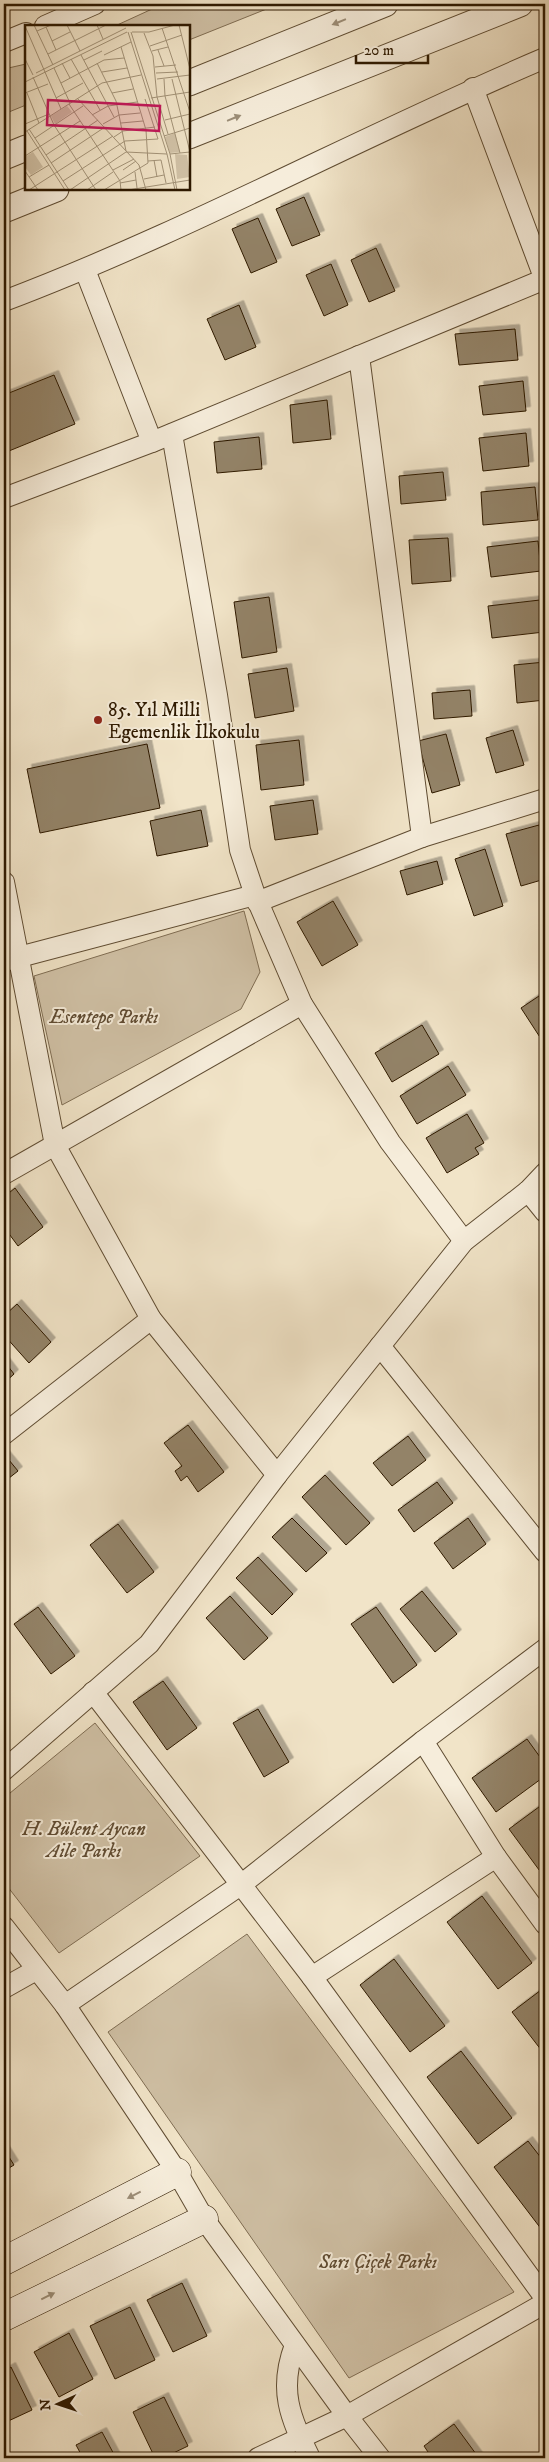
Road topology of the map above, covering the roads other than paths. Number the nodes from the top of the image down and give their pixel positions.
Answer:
1 (95, 4) edge
2 (385, 4) edge
3 (520, 4) edge
4 (47, 25) edge
5 (25, 33) edge
6 (4, 42) edge
7 (545, 58) edge
8 (190, 83) edge
9 (473, 88) junction
10 (190, 136) edge
11 (25, 148) edge
12 (4, 157) edge
13 (54, 190) edge
14 (4, 210) edge
15 (85, 270) junction
16 (545, 279) edge
17 (4, 301) edge
18 (359, 356) junction
19 (172, 434) junction
20 (152, 442) junction
21 (4, 498) edge
22 (545, 800) edge
23 (422, 837) junction
24 (4, 882) edge
25 (256, 898) junction
26 (11, 959) edge
27 (302, 1004) junction
28 (55, 1145) junction
29 (545, 1173) edge
30 (4, 1174) edge
31 (528, 1191) junction
32 (545, 1212) edge
33 (464, 1241) junction
34 (151, 1319) junction
35 (380, 1346) junction
36 (4, 1434) edge
37 (277, 1475) junction
38 (545, 1552) edge
39 (545, 1650) edge
40 (93, 1692) junction
41 (423, 1741) junction
42 (4, 1770) edge
43 (496, 1857) junction
44 (242, 1884) junction
45 (545, 1924) edge
46 (4, 1927) edge
47 (36, 1970) junction
48 (312, 1977) junction
49 (4, 1988) edge
50 (65, 2005) junction
51 (177, 2172) junction
52 (204, 2220) junction
53 (4, 2261) edge
54 (545, 2298) edge
55 (545, 2303) edge
56 (4, 2317) edge
57 (295, 2345) junction
58 (347, 2416) junction
59 (300, 2438) junction
60 (258, 2458) edge
61 (310, 2458) edge
62 (380, 2458) edge

1 - 4 street
2 -> 8 street
10 -> 3 street
5 - 6 street
7 - 9 street
9 - 15 street
9 - 16 street
11 - 12 street
13 - 14 street
15 - 17 street
15 - 20 street
16 - 18 street
18 - 19 street
18 - 23 street
19 - 20 street
19 - 25 street
20 - 21 street
22 - 23 street
23 - 25 street
24 - 26 street
25 - 26 street
25 - 27 street
26 - 28 street
27 - 28 street
27 - 33 street
28 - 30 street
28 - 34 street
29 - 31 street
31 - 32 street
31 - 33 street
33 - 35 street
34 - 36 street
34 - 37 street
35 - 37 street
35 - 38 street
37 - 40 street
39 - 41 street
40 - 42 street
40 - 44 street
41 - 43 street
41 - 44 street
43 - 45 street
43 - 48 street
44 - 48 street
44 - 50 street
46 - 47 street
47 - 49 street
47 - 50 street
48 - 54 street
50 - 51 street
51 - 52 street
51 -> 53 main road
56 -> 52 main road
52 - 57 street
55 - 58 street
57 - 58 street
57 - 59 street
58 - 59 street
58 - 62 street
59 - 60 street
59 - 61 street

